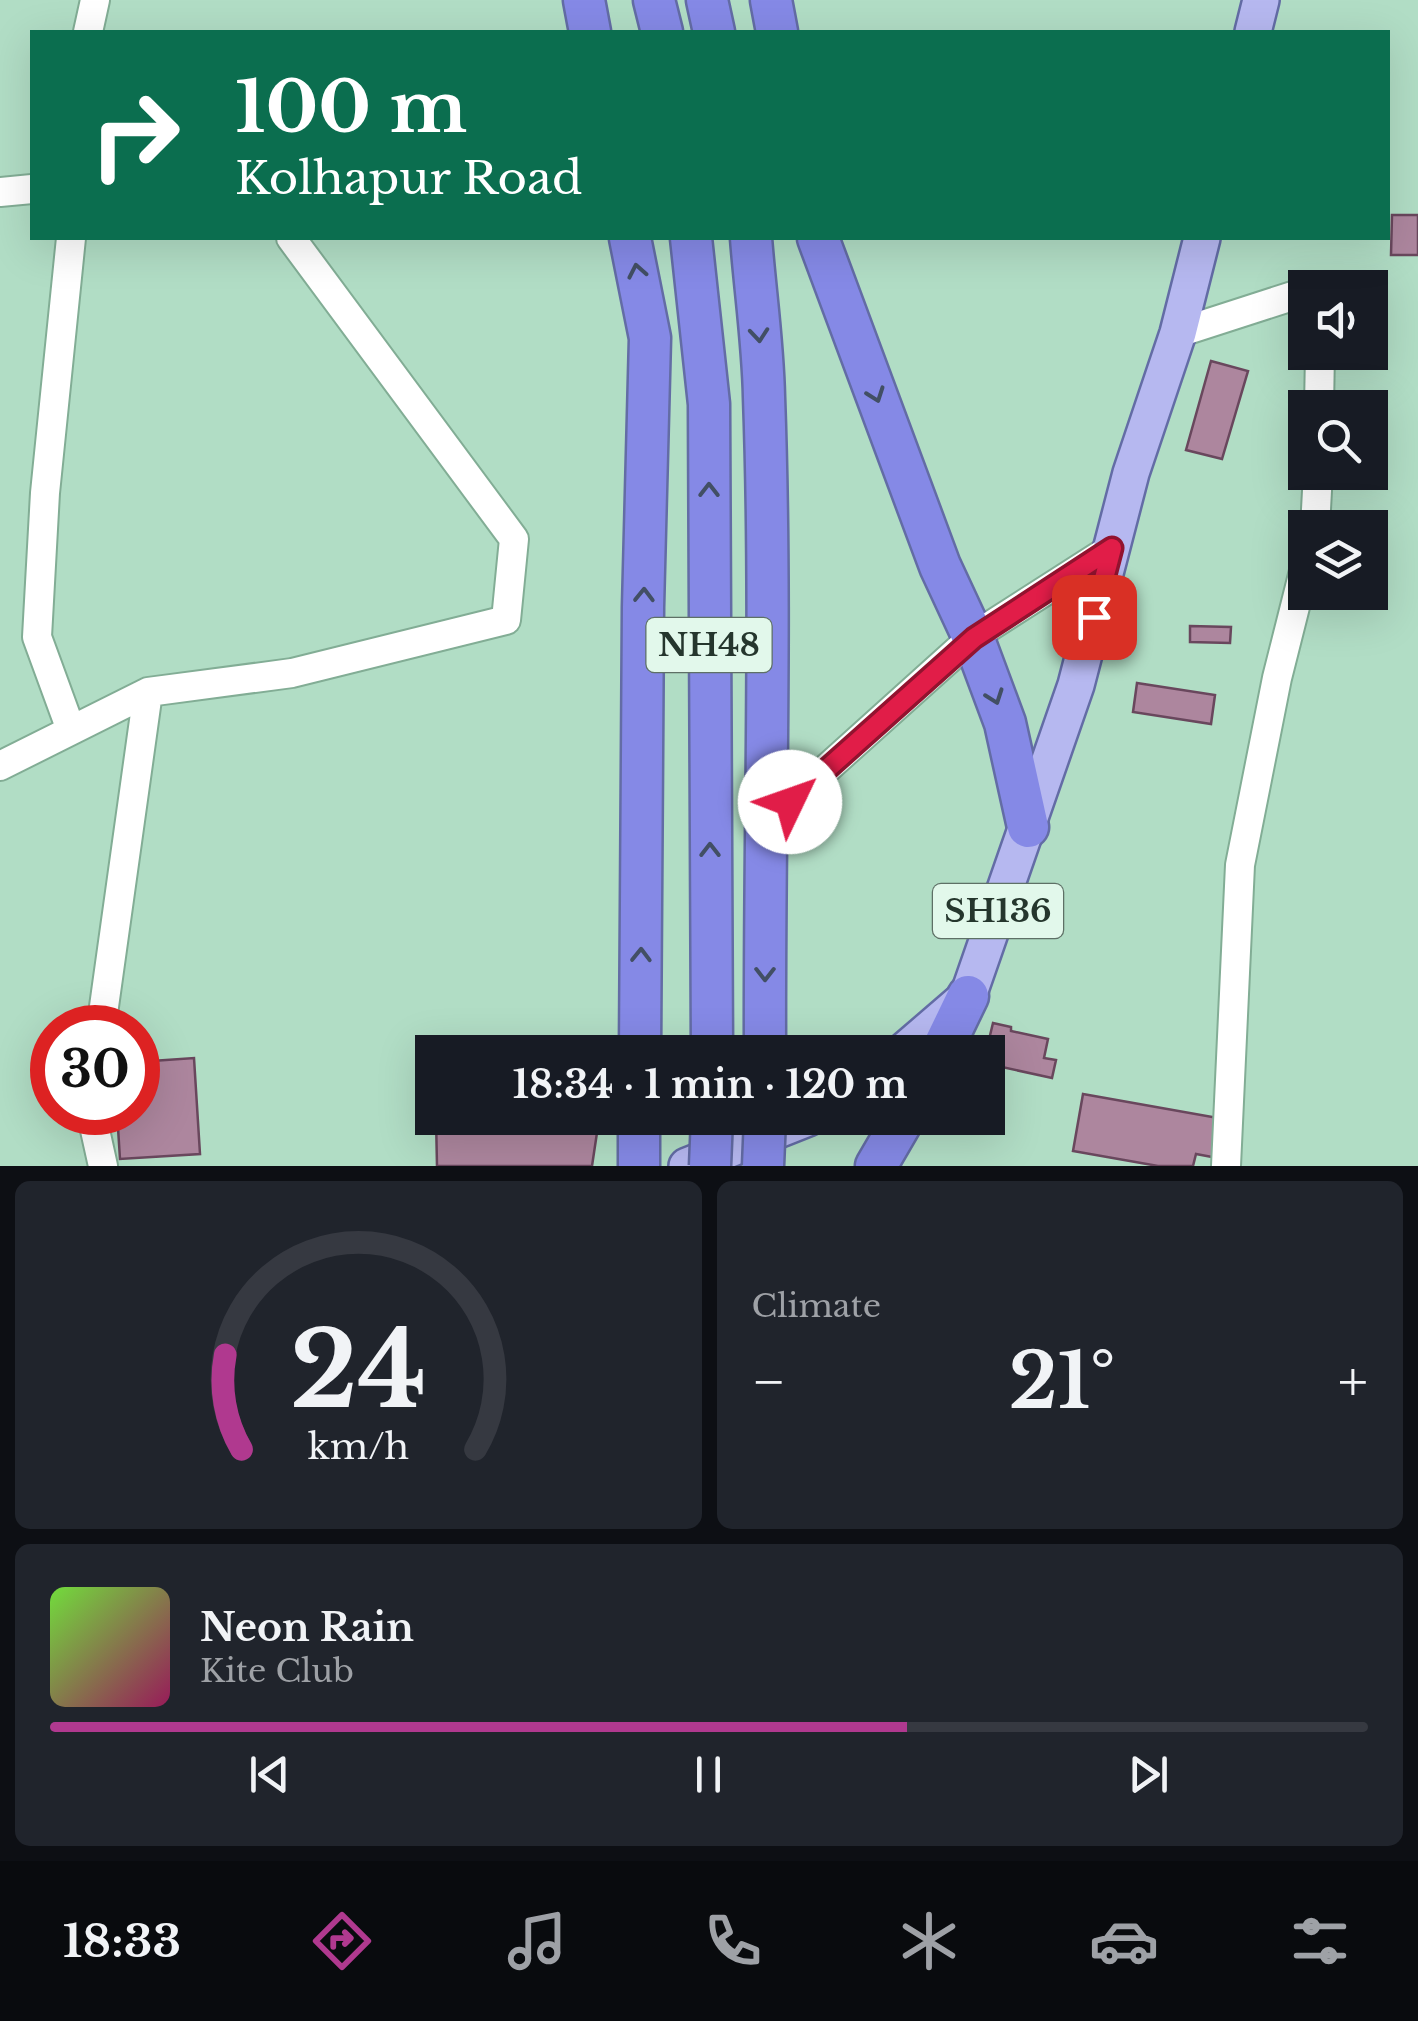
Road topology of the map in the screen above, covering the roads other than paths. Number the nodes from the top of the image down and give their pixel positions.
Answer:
1 (95, 0) edge
2 (584, 0) edge
3 (654, 0) edge
4 (707, 0) edge
5 (771, 0) edge
6 (1260, 0) edge
7 (88, 30) edge
8 (590, 30) edge
9 (662, 30) edge
10 (714, 30) edge
11 (777, 30) edge
12 (1252, 30) edge
13 (30, 189) edge
14 (0, 192) edge
15 (71, 240) edge
16 (292, 240) edge
17 (630, 240) edge
18 (691, 240) edge
19 (751, 240) edge
20 (819, 240) edge
21 (1201, 240) edge
22 (1288, 297) edge
23 (1178, 333) junction
24 (1112, 548) junction
25 (1294, 610) edge
26 (974, 638) junction
27 (148, 692) junction
28 (71, 730) junction
29 (0, 766) edge
30 (764, 826) junction
31 (1028, 827) junction
32 (968, 996) junction
33 (103, 1005) edge
34 (640, 1035) edge
35 (712, 1035) edge
36 (766, 1035) edge
37 (923, 1035) edge
38 (949, 1035) edge
39 (96, 1135) edge
40 (639, 1135) edge
41 (711, 1135) edge
42 (764, 1135) edge
43 (765, 1135) edge
44 (894, 1135) edge
45 (103, 1166) edge
46 (638, 1166) edge
47 (686, 1166) edge
48 (710, 1166) edge
49 (763, 1166) edge
50 (876, 1166) edge
51 (1226, 1166) edge

1 - 7 street
2 - 8 highway
3 - 9 highway
4 - 10 highway
5 - 11 highway
6 - 12 main road
13 - 14 street
15 - 28 street
16 - 27 street
34 -> 17 highway
35 -> 18 highway, NH48
19 -> 30 highway, NH48
20 -> 26 highway
21 - 23 main road, SH136
22 - 23 street
23 - 24 main road, SH136
24 - 26 street
24 - 31 main road, SH136
25 - 51 street
26 - 30 street
26 -> 31 highway
27 - 28 street
27 - 33 street
28 - 29 street
30 -> 36 highway, NH48
31 - 32 main road, SH136
32 - 37 main road
32 - 38 highway
39 - 45 street
40 - 46 highway
41 - 48 highway, bridge
42 - 49 highway, bridge
43 - 47 main road
44 - 50 highway

